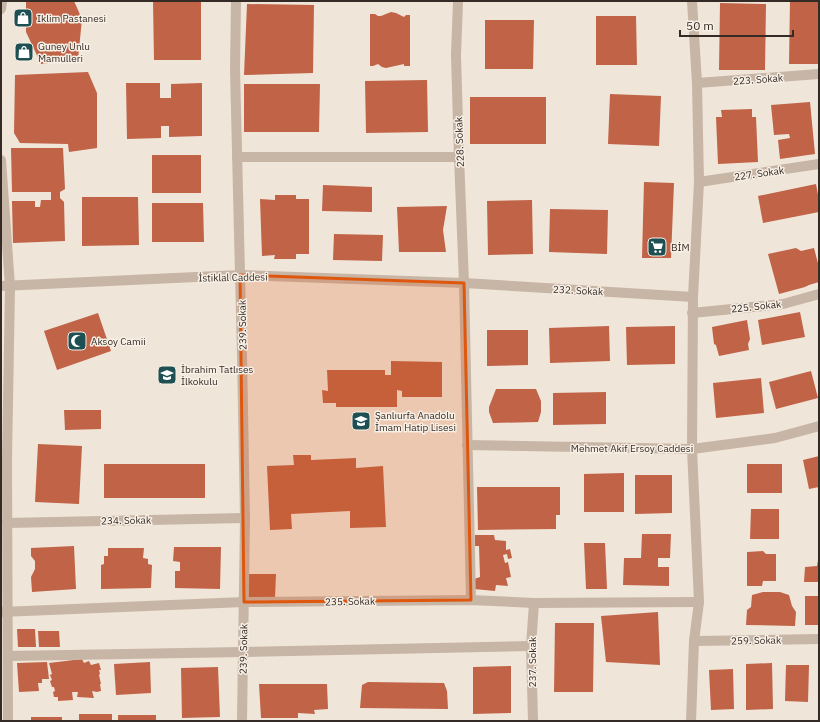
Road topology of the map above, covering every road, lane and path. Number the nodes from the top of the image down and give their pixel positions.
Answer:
1 (2, 1) edge
2 (236, 1) edge
3 (458, 1) edge
4 (692, 1) edge
5 (1, 9) edge
6 (819, 74) edge
7 (697, 83) junction
8 (237, 157) junction
9 (459, 157) junction
10 (1, 160) edge
11 (819, 164) edge
12 (699, 182) junction
13 (240, 275) junction
14 (464, 283) junction
15 (5, 286) edge
16 (819, 294) edge
17 (693, 297) junction
18 (692, 313) junction
19 (819, 426) edge
20 (468, 445) junction
21 (692, 449) junction
22 (4, 460) edge
23 (245, 518) junction
24 (7, 523) junction
25 (471, 600) junction
26 (244, 602) junction
27 (698, 602) junction
28 (534, 603) junction
29 (4, 612) edge
30 (819, 639) edge
31 (694, 641) junction
32 (531, 646) junction
33 (243, 652) junction
34 (8, 656) junction
35 (8, 721) edge
36 (242, 721) edge
37 (533, 721) edge
38 (691, 721) edge

1 - 5 street
2 - 8 street, 239. Sokak
3 - 9 street, 228. Sokak
4 - 7 street
6 - 7 street, 223. Sokak
7 - 12 street
8 - 9 street
8 - 13 street, 239. Sokak
9 - 14 street, 228. Sokak
10 - 15 street
11 - 12 street, 227. Sokak
12 - 17 street
13 - 14 street, İstiklal Caddesi
13 - 15 street, İstiklal Caddesi
13 - 23 street, 239. Sokak
14 - 17 street, 232. Sokak
14 - 20 street, 228. Sokak
15 - 22 street
16 - 18 street, 225. Sokak
17 - 18 street
18 - 21 street
19 - 21 street, Mehmet Akif Ersoy Caddesi
20 - 21 street, Mehmet Akif Ersoy Caddesi
20 - 25 street, 228. Sokak
21 - 27 street
22 - 24 street
23 - 24 street, 234. Sokak
23 - 26 street, 239. Sokak
24 - 29 street
25 - 26 street, 235. Sokak
25 - 28 street, 235. Sokak
26 - 29 street, 235. Sokak
26 - 33 street, 239. Sokak
27 - 28 street, 235. Sokak
27 - 31 street
28 - 32 street, 237. Sokak
29 - 34 street
30 - 31 street, 259. Sokak
31 - 38 street
32 - 33 street
32 - 37 street, 237. Sokak
33 - 34 street
33 - 36 street, 239. Sokak
34 - 35 street

